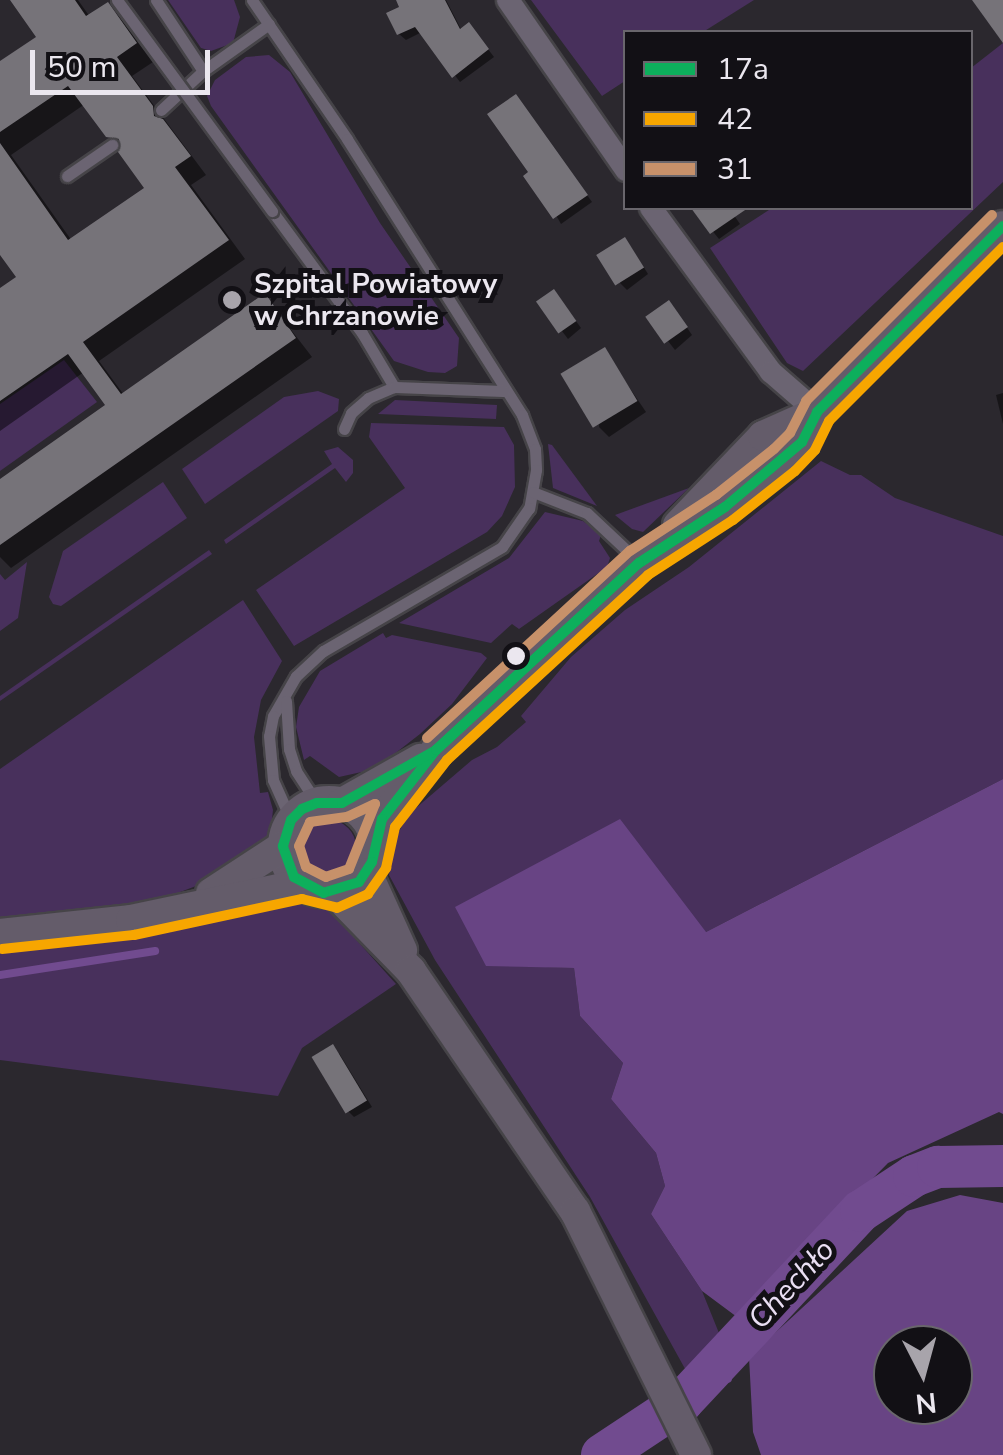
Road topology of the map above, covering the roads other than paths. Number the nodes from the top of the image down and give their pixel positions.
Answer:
1 (117, 0) edge
2 (156, 0) edge
3 (252, 0) edge
4 (508, 0) edge
5 (269, 24) junction
6 (203, 71) junction
7 (161, 110) dead end
8 (112, 144) dead end
9 (623, 166) edge
10 (66, 176) dead end
11 (653, 210) edge
12 (1003, 226) edge
13 (394, 387) junction
14 (504, 391) junction
15 (816, 412) junction
16 (344, 429) dead end
17 (534, 492) junction
18 (646, 558) junction
19 (286, 697) junction
20 (436, 750) junction
21 (329, 803) junction
22 (287, 833) junction
23 (374, 839) junction
24 (367, 873) junction
25 (302, 884) junction
26 (335, 893) junction
27 (182, 909) junction
28 (0, 934) edge
29 (411, 971) junction
30 (695, 1451) edge

1 - 13 lane, bridge
2 - 6 lane
3 - 5 lane
4 - 9 street
5 - 6 lane
5 - 14 lane
6 - 7 lane
8 - 10 lane
11 - 15 street
12 - 15 main road
13 - 14 lane
13 - 16 lane
14 - 17 lane
15 - 18 main road
17 - 18 lane
17 - 19 lane
18 - 20 main road
19 - 21 lane
19 - 22 lane
20 - 21 main road
20 - 23 main road
21 - 22 main road
21 - 23 main road
22 - 25 main road
22 - 27 main road
23 - 24 main road
24 - 26 main road
24 - 29 main road
25 - 26 main road
25 - 27 main road
26 - 29 main road
27 - 28 main road
29 - 30 main road

